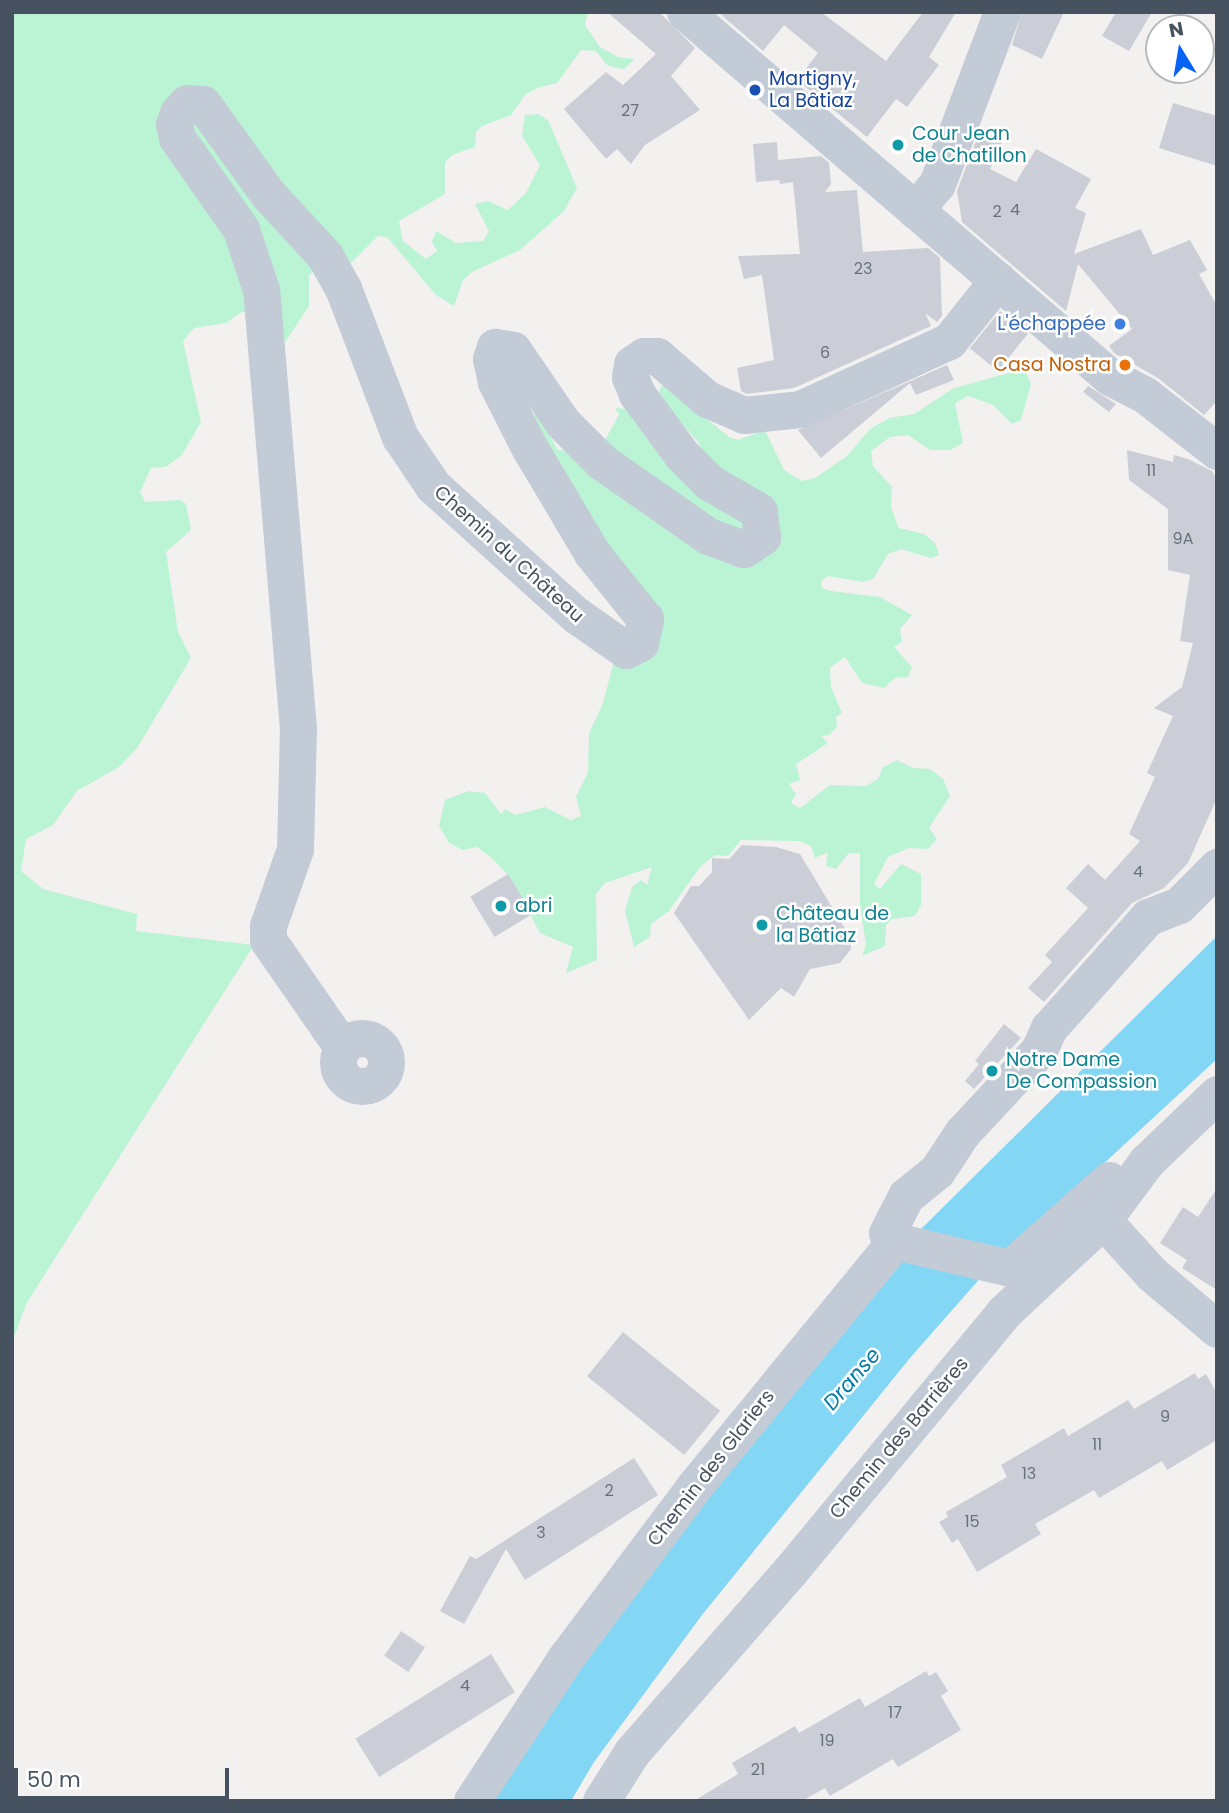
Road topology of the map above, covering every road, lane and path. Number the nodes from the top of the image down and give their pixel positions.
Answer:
1 (685, 12) edge
2 (1002, 12) edge
3 (915, 210) junction
4 (998, 280) junction
5 (1214, 442) edge
6 (1217, 867) edge
7 (342, 1048) dead end
8 (1217, 1094) edge
9 (1137, 1174) junction
10 (1103, 1220) junction
11 (895, 1241) junction
12 (1217, 1329) edge
13 (472, 1801) edge
14 (601, 1801) edge

1 - 3 street
2 - 3 street
3 - 4 street
4 - 5 street
4 - 7 street, Chemin du Château
6 - 11 street
8 - 9 street, Chemin des Barrières
9 - 10 street, Chemin des Barrières
9 - 11 street
10 - 12 street
10 - 14 street, Chemin des Barrières
11 - 13 street, Chemin des Glariers

